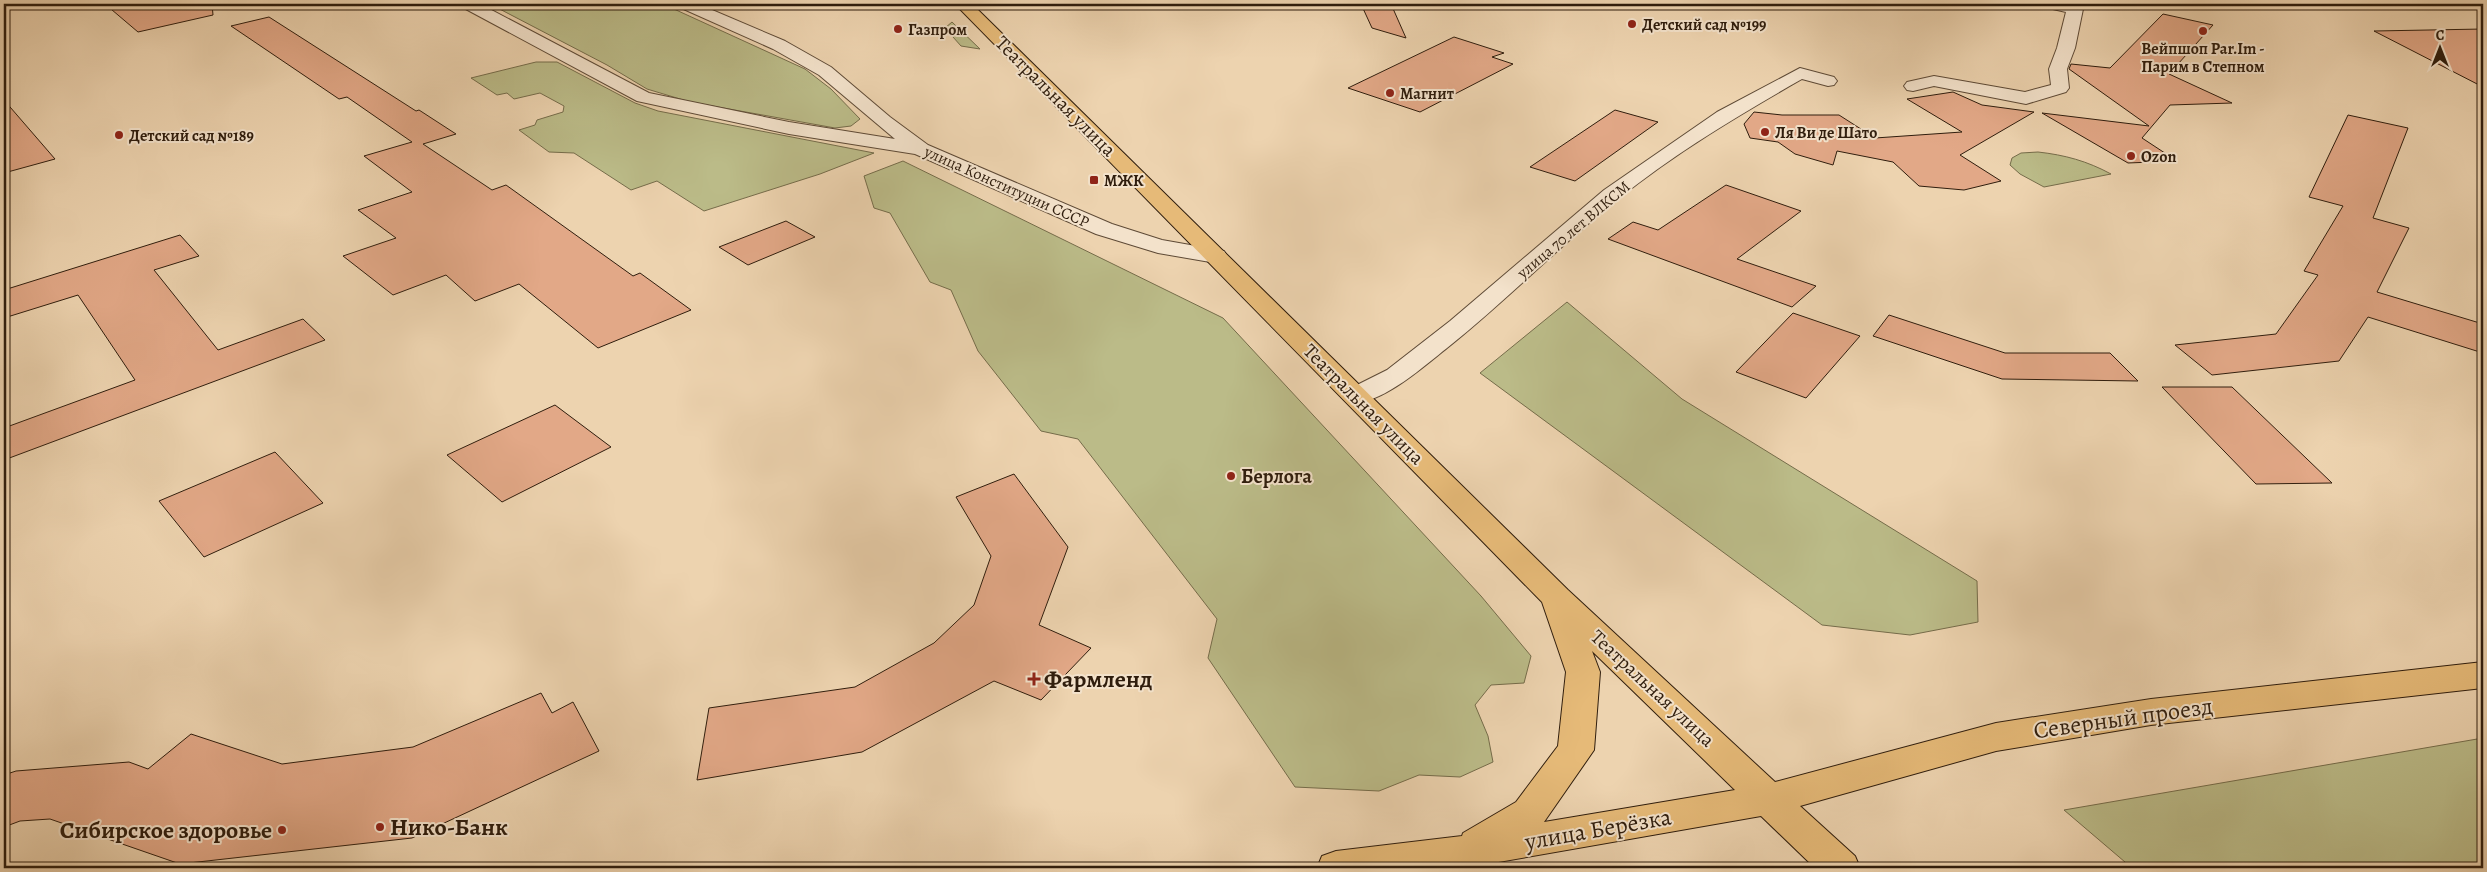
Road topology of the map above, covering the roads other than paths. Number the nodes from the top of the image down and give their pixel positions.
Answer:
1 (468, 4) edge
2 (685, 4) edge
3 (963, 4) edge
4 (2050, 4) edge
5 (1828, 81) dead end
6 (1913, 86) dead end
7 (921, 149) junction
8 (1216, 256) junction
9 (1356, 396) junction
10 (1557, 598) junction
11 (2483, 674) edge
12 (1770, 799) junction
13 (1462, 852) junction
14 (1336, 868) edge
15 (1841, 868) edge

1 - 7 street
2 - 7 street, улица Конституции СССР
3 - 8 main road, Театральная улица
4 - 6 street
5 - 9 street, улица 70 лет ВЛКСМ
7 - 8 street, улица Конституции СССР
8 - 9 main road, Театральная улица
9 - 10 main road, Театральная улица
10 - 12 main road, Театральная улица
10 - 13 main road
11 - 12 main road, Северный проезд
12 - 13 main road, улица Берёзка
12 - 15 main road, Театральная улица
13 - 14 main road, улица Берёзка

